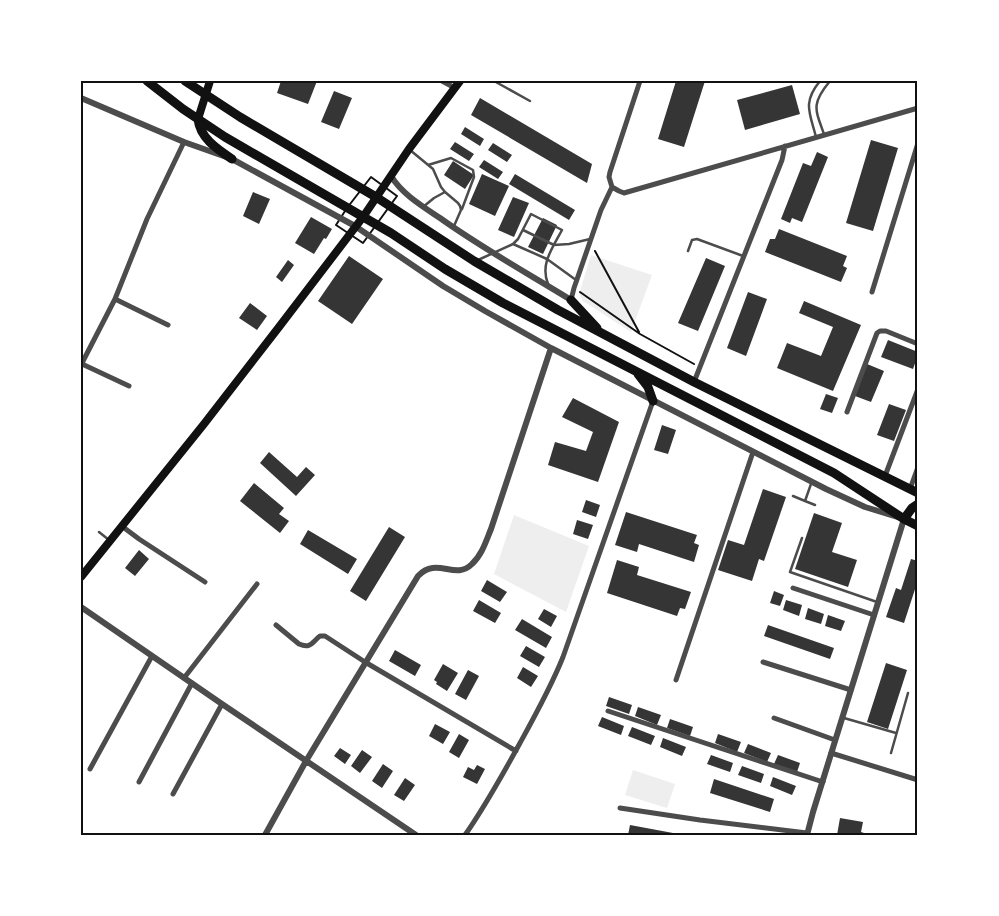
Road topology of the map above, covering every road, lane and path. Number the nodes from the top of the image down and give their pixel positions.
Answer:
1 (147, 81) edge
2 (185, 81) edge
3 (210, 81) edge
4 (442, 81) edge
5 (494, 81) edge
6 (640, 81) edge
7 (820, 81) edge
8 (830, 81) edge
9 (458, 85) edge
10 (205, 95) junction
11 (81, 98) edge
12 (530, 101) dead end
13 (918, 108) edge
14 (198, 119) junction
15 (824, 134) junction
16 (816, 137) junction
17 (184, 142) junction
18 (918, 143) edge
19 (785, 146) junction
20 (409, 149) junction
21 (232, 158) junction
22 (428, 165) junction
23 (390, 176) junction
24 (612, 187) junction
25 (445, 192) junction
26 (376, 197) junction
27 (423, 207) junction
28 (461, 210) junction
29 (362, 217) junction
30 (355, 226) junction
31 (453, 228) junction
32 (523, 230) junction
33 (591, 240) junction
34 (513, 244) junction
35 (554, 245) junction
36 (688, 251) dead end
37 (492, 254) junction
38 (744, 256) junction
39 (547, 259) junction
40 (474, 261) junction
41 (576, 281) junction
42 (549, 286) junction
43 (574, 288) junction
44 (872, 292) dead end
45 (116, 299) junction
46 (571, 300) junction
47 (168, 325) dead end
48 (602, 334) junction
49 (640, 334) junction
50 (918, 344) edge
51 (551, 348) junction
52 (82, 364) edge
53 (700, 367) junction
54 (637, 371) junction
55 (694, 382) junction
56 (129, 386) dead end
57 (918, 389) edge
58 (653, 400) junction
59 (847, 412) dead end
60 (753, 452) junction
61 (918, 467) edge
62 (885, 476) junction
63 (812, 482) junction
64 (914, 491) edge
65 (793, 496) dead end
66 (805, 500) junction
67 (918, 504) edge
68 (815, 505) dead end
69 (904, 518) junction
70 (122, 526) junction
71 (918, 526) edge
72 (99, 532) dead end
73 (802, 538) dead end
74 (110, 541) junction
75 (81, 577) edge
76 (205, 582) dead end
77 (257, 584) dead end
78 (793, 588) dead end
79 (878, 602) junction
80 (81, 607) edge
81 (874, 615) junction
82 (276, 625) dead end
83 (152, 656) junction
84 (365, 662) junction
85 (763, 662) dead end
86 (184, 678) junction
87 (676, 680) dead end
88 (192, 683) junction
89 (851, 690) junction
90 (908, 693) dead end
91 (222, 704) junction
92 (608, 711) dead end
93 (842, 717) junction
94 (774, 718) dead end
95 (896, 733) junction
96 (835, 740) junction
97 (516, 751) junction
98 (832, 753) junction
99 (891, 753) dead end
100 (306, 761) junction
101 (90, 770) dead end
102 (918, 780) edge
103 (138, 782) dead end
104 (823, 782) junction
105 (173, 794) dead end
106 (620, 808) dead end
107 (807, 834) edge
108 (265, 835) edge
109 (416, 835) edge
110 (465, 835) edge

1 - 14 main road
2 - 10 main road
3 - 10 main road
4 - 9 street
5 - 12 lane
6 - 24 street
7 - 16 lane
8 - 15 lane
9 - 20 main road
10 - 14 main road
10 - 26 main road
11 - 17 street
13 - 15 street
14 - 21 main road
14 - 29 main road
15 - 16 street
16 - 19 street
17 - 21 street
17 - 45 street
18 - 44 street
19 - 24 street
19 - 38 street
20 - 22 lane
20 - 23 main road
21 - 30 street
22 - 25 lane
22 - 28 lane
23 - 26 main road
23 - 27 street
24 - 33 street
25 - 27 lane
25 - 28 lane
26 - 29 main road
26 - 40 main road
27 - 31 street
28 - 31 lane
29 - 30 main road
29 - 54 main road
30 - 51 street
30 - 70 main road
31 - 37 street
32 - 34 lane
32 - 35 lane
32 - 35 lane
33 - 35 lane
33 - 41 street
33 - 49 path
34 - 37 lane
34 - 39 lane
35 - 39 lane
36 - 38 lane
37 - 40 lane
37 - 42 street
38 - 53 street
39 - 41 lane
39 - 42 lane
40 - 48 main road
41 - 43 street
42 - 46 street
43 - 46 street
43 - 49 path
45 - 47 street
45 - 52 street
46 - 48 main road
48 - 55 main road
49 - 53 path
50 - 59 street
51 - 58 street
51 - 84 street
52 - 56 street
53 - 55 street
54 - 58 main road
54 - 69 main road
55 - 62 main road
57 - 62 street
58 - 60 street
58 - 97 street
60 - 63 street
60 - 87 street
61 - 64 street
62 - 64 main road
63 - 66 lane
63 - 69 street
65 - 66 lane
66 - 68 lane
67 - 69 main road
69 - 71 main road
69 - 79 street
70 - 74 main road
70 - 76 street
72 - 74 lane
73 - 79 lane
74 - 75 main road
77 - 86 street
78 - 81 street
79 - 81 street
80 - 83 street
81 - 89 street
82 - 84 street
83 - 86 street
83 - 101 street
84 - 97 street
84 - 100 street
85 - 89 street
86 - 88 street
88 - 91 street
88 - 103 street
89 - 93 street
90 - 95 lane
91 - 100 street
91 - 105 street
92 - 104 street
93 - 95 lane
93 - 96 street
94 - 96 street
95 - 99 lane
96 - 98 street
97 - 110 street
98 - 102 street
98 - 104 street
100 - 108 street
100 - 109 street
104 - 107 street
106 - 107 street

